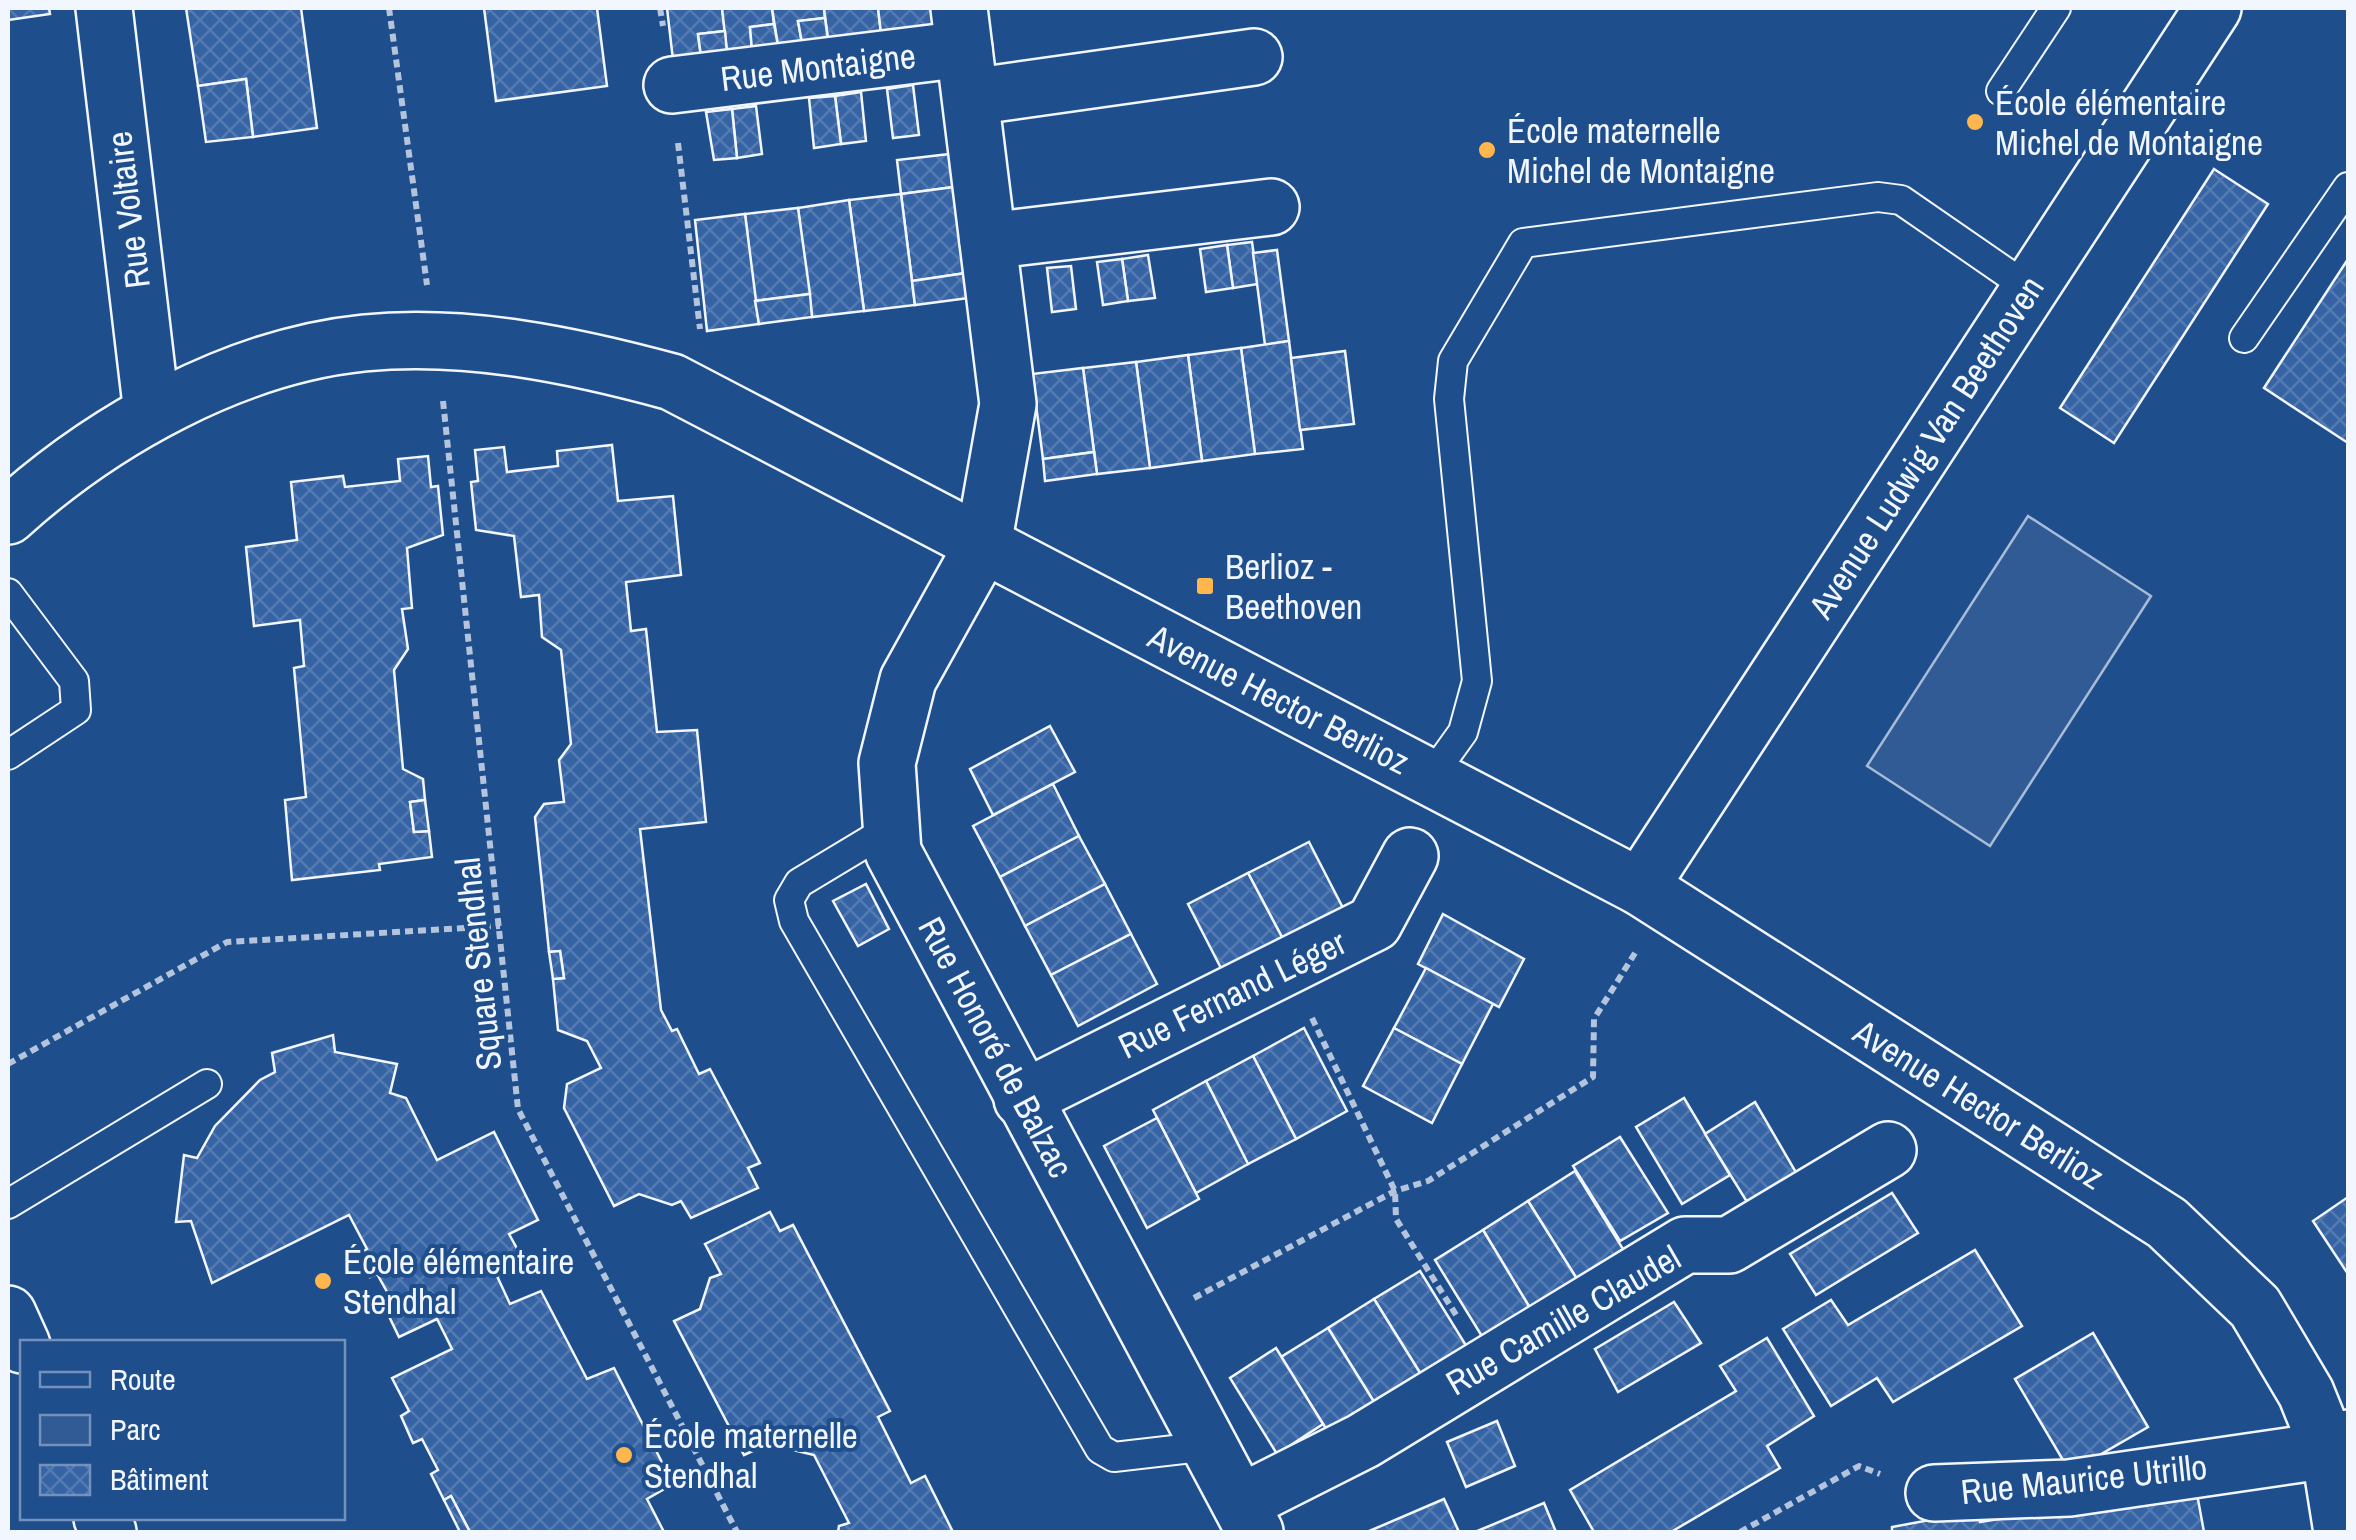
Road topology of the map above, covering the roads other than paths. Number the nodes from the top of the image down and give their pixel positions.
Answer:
1 (104, 8) edge
2 (2056, 8) edge
3 (2213, 8) edge
4 (965, 51) edge
5 (1254, 57) dead end
6 (672, 85) road end
7 (2000, 91) dead end
8 (2348, 187) edge
9 (1271, 206) dead end
10 (988, 241) junction
11 (2030, 288) junction
12 (2244, 338) dead end
13 (152, 413) junction
14 (8, 516) edge
15 (983, 545) junction
16 (8, 594) edge
17 (8, 755) edge
18 (1430, 778) junction
19 (892, 828) junction
20 (1410, 856) dead end
21 (1653, 895) junction
22 (207, 1084) dead end
23 (1022, 1099) junction
24 (1888, 1150) dead end
25 (8, 1204) edge
26 (8, 1314) edge
27 (20, 1341) edge
28 (2339, 1444) edge
29 (1209, 1446) junction
30 (1934, 1492) road end
31 (1247, 1518) edge
32 (2342, 1532) edge

1 - 13 street, Rue Voltaire
2 - 7 lane
3 - 11 street, Avenue Ludwig Van Beethoven
4 - 5 street, Rue Montaigne
4 - 6 street, Rue Montaigne
4 - 10 street
8 - 12 lane
9 - 10 street
10 - 15 street
11 - 18 lane
11 - 21 street, Avenue Ludwig Van Beethoven
13 - 14 street, Avenue Hector Berlioz
13 - 15 street, Avenue Hector Berlioz
15 - 18 street, Avenue Hector Berlioz
15 - 19 street, Rue Honoré de Balzac
16 - 17 lane
18 - 21 street, Avenue Hector Berlioz
19 - 23 street, Rue Honoré de Balzac
19 - 29 lane
20 - 23 street, Rue Fernand Léger
21 - 28 street, Avenue Hector Berlioz
22 - 25 lane
23 - 29 street, Rue Honoré de Balzac
24 - 31 street, Rue Camille Claudel
26 - 27 street
28 - 30 street, Rue Maurice Utrillo
28 - 32 street, Avenue Hector Berlioz
29 - 31 street, Rue Honoré de Balzac

